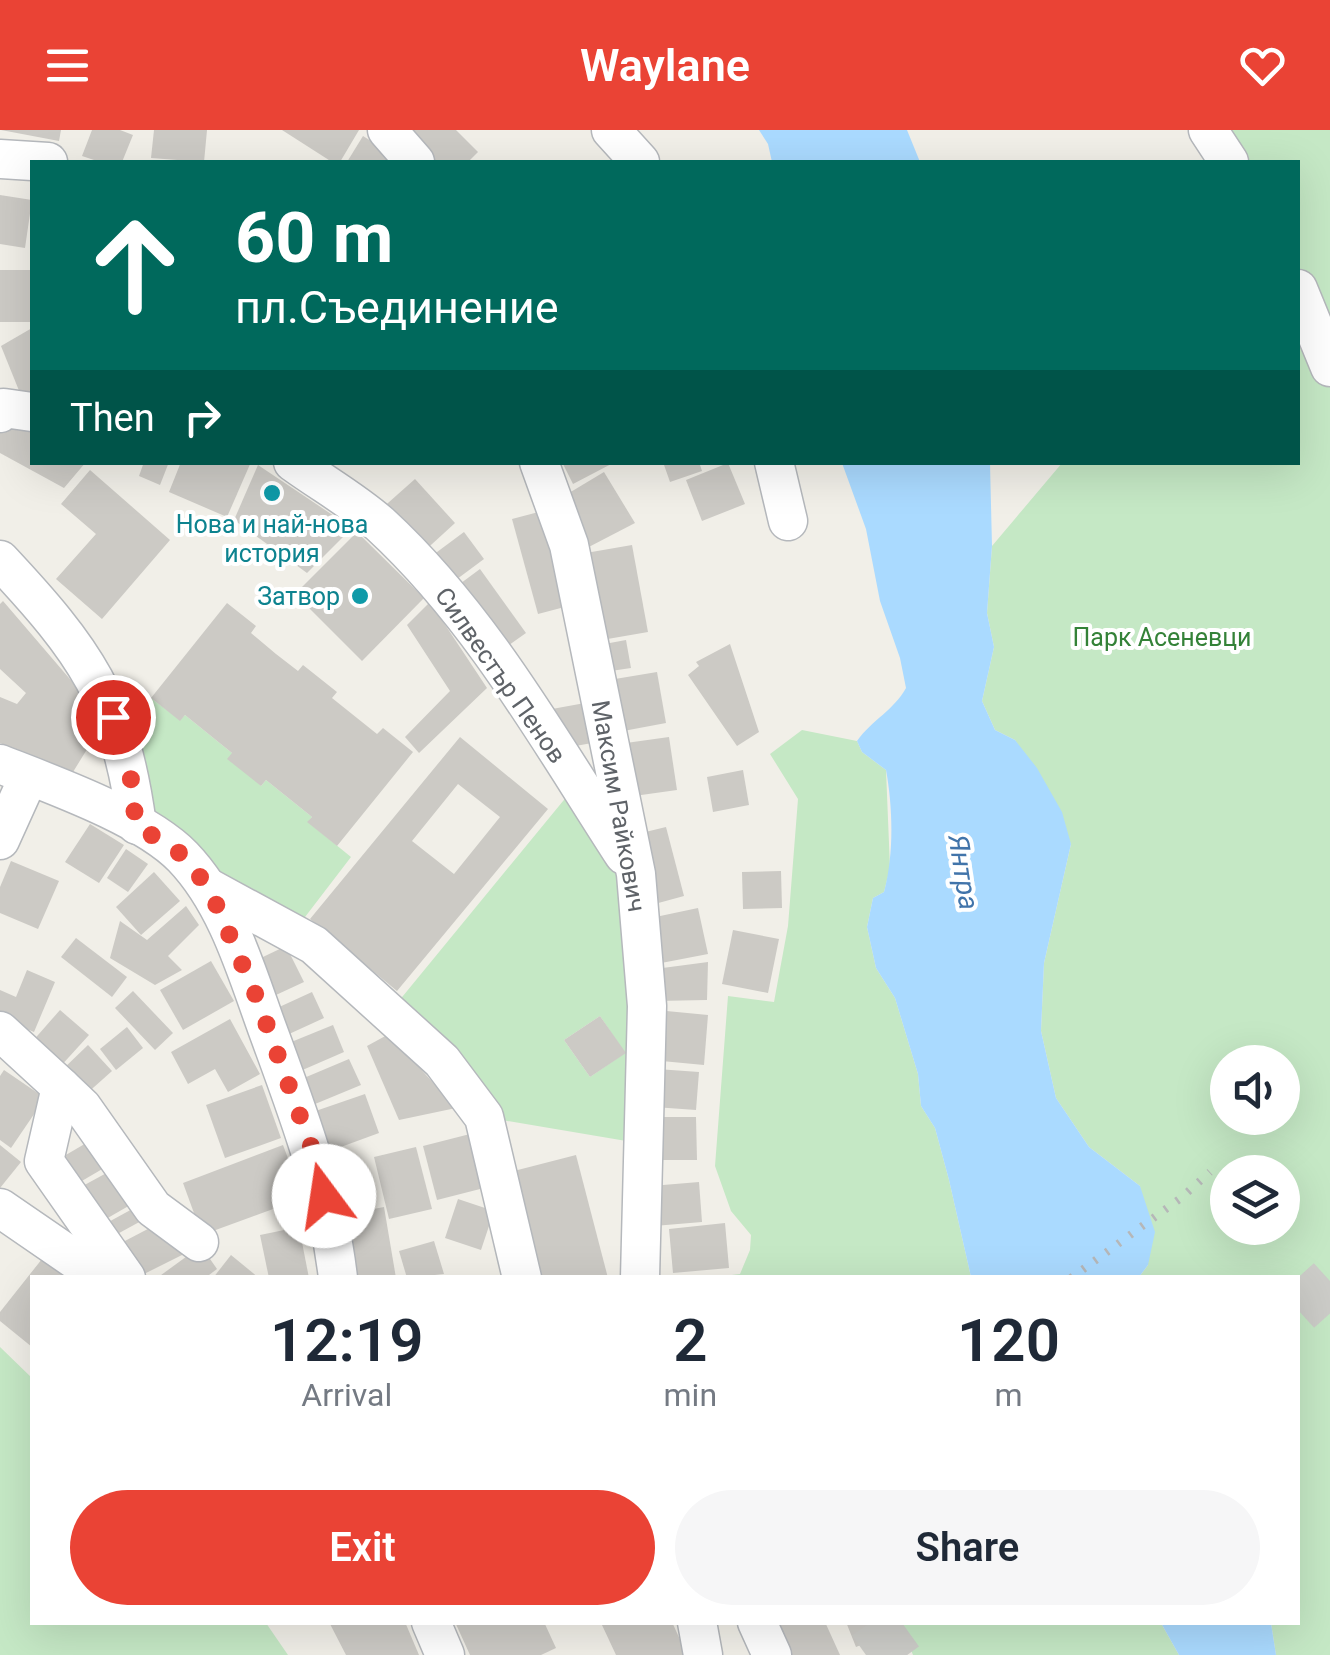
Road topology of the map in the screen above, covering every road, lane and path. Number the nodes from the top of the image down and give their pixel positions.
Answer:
1 (387, 130) edge
2 (611, 130) edge
3 (1208, 130) edge
4 (0, 159) edge
5 (413, 160) edge
6 (638, 160) edge
7 (1227, 160) edge
8 (30, 161) edge
9 (1300, 295) edge
10 (1330, 367) edge
11 (30, 412) edge
12 (0, 413) edge
13 (297, 465) edge
14 (540, 465) edge
15 (775, 465) edge
16 (788, 521) dead end
17 (0, 560) edge
18 (15, 770) edge
19 (123, 817) junction
20 (0, 840) edge
21 (636, 874) junction
22 (209, 888) junction
23 (0, 1031) edge
24 (61, 1087) junction
25 (0, 1208) edge
26 (199, 1242) dead end
27 (98, 1275) edge
28 (124, 1275) edge
29 (337, 1275) edge
30 (521, 1275) edge
31 (640, 1275) edge
32 (432, 1625) edge
33 (758, 1625) edge
34 (445, 1655) edge
35 (772, 1655) edge

1 - 5 street
2 - 6 street
3 - 7 street
4 - 8 street
9 - 10 street
11 - 12 street
13 - 21 street, Силвестър Пенов
14 - 21 street, Максим Райкович
15 - 16 street
17 - 19 street
18 - 19 street
18 - 20 street
19 - 22 street
21 - 31 street, Максим Райкович
22 - 29 street
22 - 30 street
23 - 24 street
24 - 26 street
24 - 28 street
25 - 27 street
32 - 34 street
33 - 35 street

